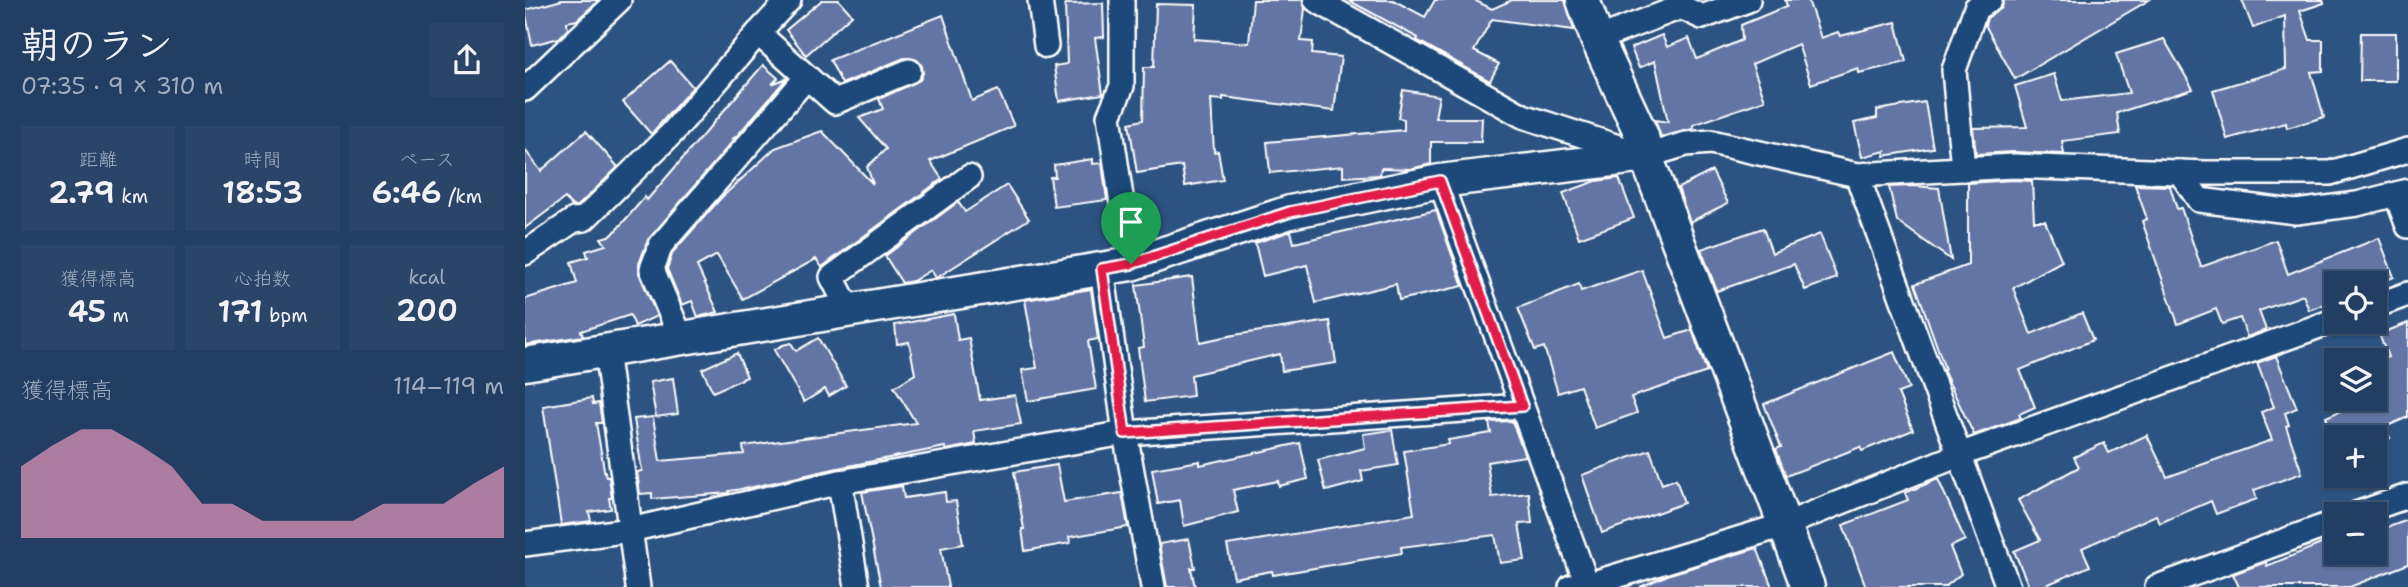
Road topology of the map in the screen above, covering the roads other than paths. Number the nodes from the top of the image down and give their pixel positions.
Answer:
1 (619, 0) edge
2 (789, 0) edge
3 (1041, 0) edge
4 (1122, 0) edge
5 (1316, 0) edge
6 (1583, 0) edge
7 (1748, 0) edge
8 (1990, 0) edge
9 (758, 33) junction
10 (1597, 39) junction
11 (1046, 46) dead end
12 (909, 71) dead end
13 (807, 77) junction
14 (525, 89) edge
15 (2408, 150) edge
16 (1646, 156) junction
17 (1963, 169) junction
18 (2180, 172) junction
19 (1857, 175) junction
20 (956, 178) dead end
21 (1440, 181) junction
22 (2402, 193) edge
23 (2408, 226) edge
24 (525, 253) edge
25 (1117, 266) junction
26 (2408, 295) edge
27 (2387, 302) edge
28 (849, 310) junction
29 (2324, 324) edge
30 (681, 338) junction
31 (606, 350) junction
32 (525, 364) edge
33 (1522, 406) junction
34 (1125, 433) junction
35 (1959, 455) junction
36 (840, 482) junction
37 (2408, 496) edge
38 (2387, 503) edge
39 (1784, 525) junction
40 (2324, 526) edge
41 (630, 530) junction
42 (525, 544) edge
43 (1582, 586) edge
44 (638, 587) edge
45 (857, 587) edge
46 (1153, 587) edge
47 (1808, 587) edge
48 (2008, 587) edge
49 (2157, 587) edge

1 - 14 street
2 - 9 street
3 - 11 street
4 - 25 street
5 - 16 street
6 - 10 street
7 - 10 street
8 - 17 street
9 - 13 street
9 - 24 street
10 - 16 street
12 - 13 street
13 - 30 street
15 - 18 street
16 - 19 street
16 - 21 street
16 - 39 street
17 - 18 street
17 - 19 street
18 - 22 street
19 - 35 street
20 - 28 street
21 - 25 street
21 - 33 street
22 - 23 street
25 - 28 street
25 - 34 street
26 - 27 street
28 - 30 street
29 - 35 street
30 - 31 street
31 - 32 street
31 - 41 street
33 - 34 street
33 - 43 street
34 - 36 street
34 - 46 street
35 - 39 street
35 - 48 street
36 - 41 street
36 - 45 street
37 - 38 street
39 - 43 street
39 - 47 street
40 - 49 street
41 - 42 street
41 - 44 street

